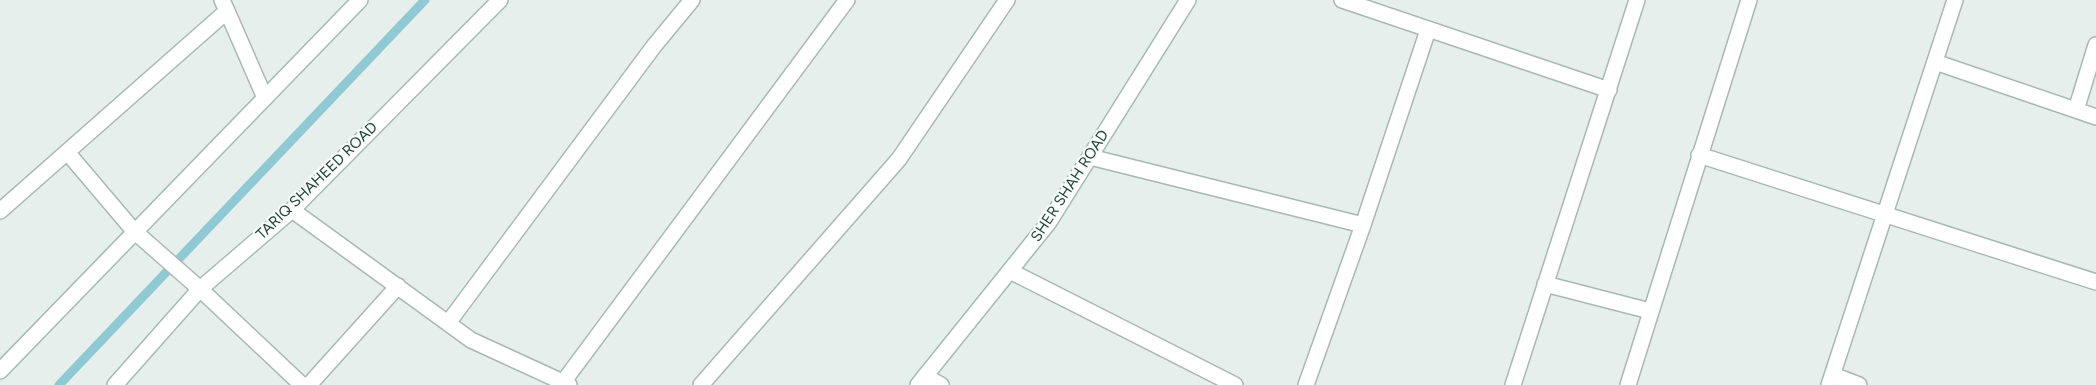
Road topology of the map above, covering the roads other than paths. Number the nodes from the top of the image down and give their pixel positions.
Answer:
1 (360, 0) edge
2 (500, 0) edge
3 (692, 0) edge
4 (848, 0) edge
5 (1007, 0) edge
6 (1188, 0) edge
7 (1342, 0) edge
8 (1637, 0) edge
9 (1750, 0) edge
10 (1955, 0) edge
11 (224, 6) edge
12 (1428, 30) junction
13 (2096, 45) edge
14 (1934, 62) junction
15 (1609, 90) junction
16 (265, 98) junction
17 (2076, 110) junction
18 (2096, 117) edge
19 (67, 152) junction
20 (1699, 155) junction
21 (1090, 157) junction
22 (292, 210) junction
23 (0, 211) edge
24 (1885, 215) junction
25 (1363, 225) junction
26 (139, 236) junction
27 (1010, 271) junction
28 (2096, 282) edge
29 (1545, 284) junction
30 (196, 285) junction
31 (398, 286) junction
32 (1650, 311) junction
33 (448, 323) junction
34 (0, 371) edge
35 (1831, 380) edge
36 (921, 381) edge
37 (567, 383) edge
38 (115, 385) edge
39 (302, 385) edge
40 (309, 385) edge
41 (701, 385) edge
42 (941, 385) edge
43 (1235, 385) edge
44 (1306, 385) edge
45 (1513, 385) edge
46 (1628, 385) edge
47 (1859, 385) edge

1 - 16 street
2 - 22 street, TARIQ SHAHEED ROAD
3 - 33 street
4 - 37 street
5 - 41 street
6 - 21 street, SHER SHAH ROAD
7 - 12 street
8 - 15 street
9 - 20 street
10 - 14 street
11 - 16 street
11 - 19 street
12 - 15 street
12 - 25 street
13 - 17 street
14 - 17 street
14 - 24 street
15 - 29 street
16 - 26 street
17 - 18 street
19 - 23 street
19 - 26 street
20 - 24 street
20 - 32 street
21 - 25 street
21 - 27 street, SHER SHAH ROAD
22 - 30 street, TARIQ SHAHEED ROAD
22 - 31 street
24 - 28 street
24 - 35 street
25 - 44 street
26 - 30 street
26 - 34 street
27 - 36 street, SHER SHAH ROAD
27 - 43 street
29 - 32 street
29 - 45 street
30 - 38 street, TARIQ SHAHEED ROAD
30 - 39 street
31 - 33 street
31 - 40 street
32 - 46 street
33 - 37 street
35 - 47 street
36 - 42 street

